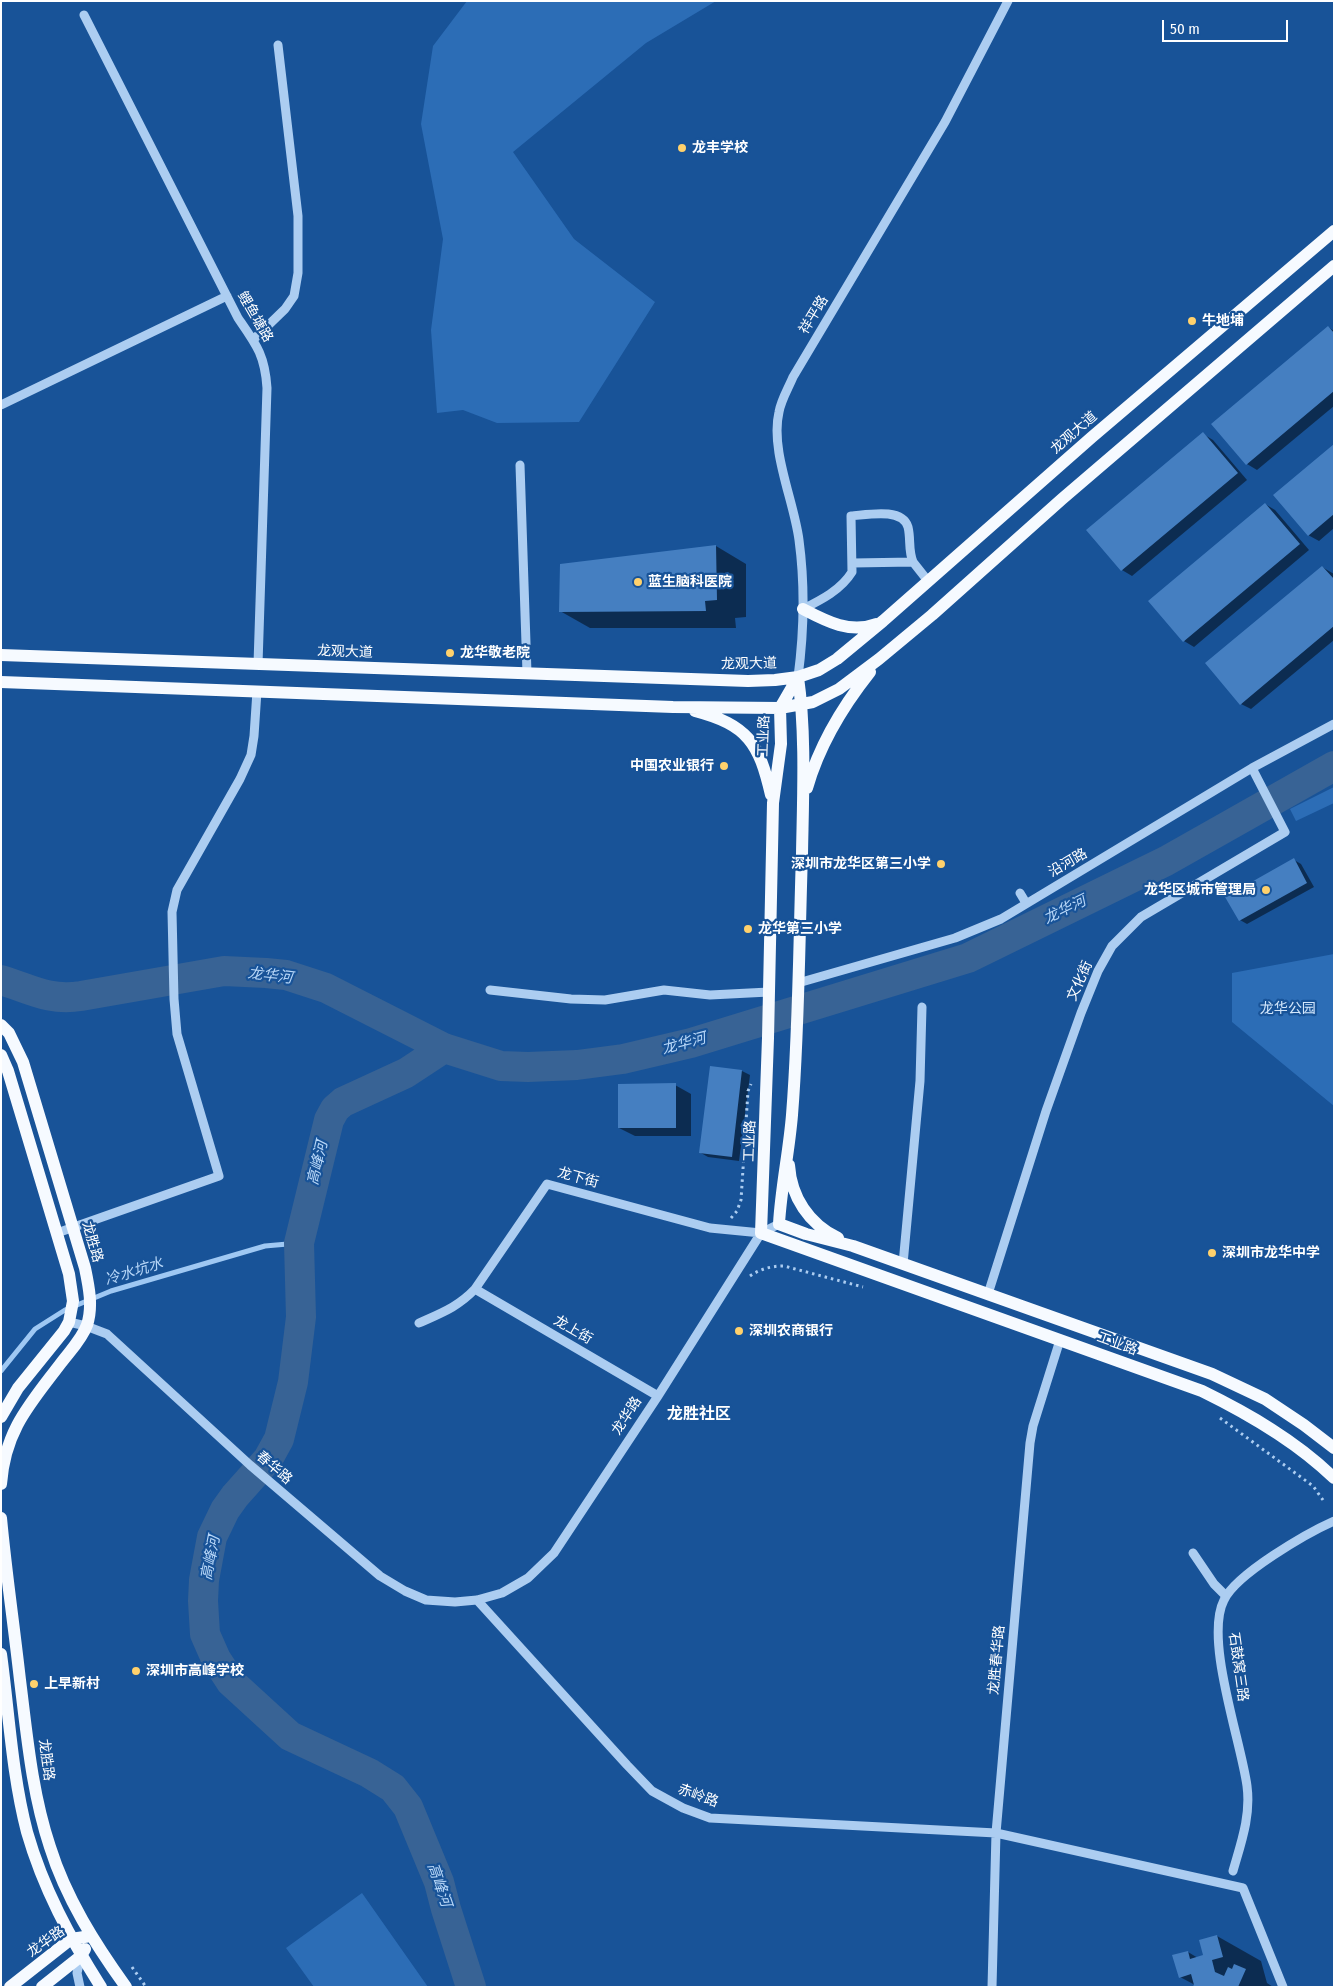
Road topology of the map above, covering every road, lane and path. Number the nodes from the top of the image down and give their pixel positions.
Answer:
1 (1008, 1) edge
2 (84, 15) dead end
3 (278, 45) dead end
4 (1334, 231) edge
5 (1334, 266) edge
6 (227, 296) junction
7 (253, 340) junction
8 (1, 405) edge
9 (520, 465) dead end
10 (913, 562) junction
11 (853, 563) junction
12 (928, 581) junction
13 (803, 609) junction
14 (883, 621) junction
15 (1, 655) edge
16 (880, 659) junction
17 (258, 664) junction
18 (527, 673) junction
19 (798, 677) junction
20 (1, 682) edge
21 (257, 691) junction
22 (802, 705) junction
23 (673, 706) junction
24 (780, 708) junction
25 (1334, 724) edge
26 (1252, 768) junction
27 (803, 800) junction
28 (773, 803) junction
29 (1020, 893) dead end
30 (1026, 903) junction
31 (798, 987) junction
32 (490, 990) dead end
33 (769, 995) junction
34 (922, 1007) dead end
35 (1, 1025) edge
36 (1, 1055) edge
37 (748, 1091) dead end
38 (788, 1152) junction
39 (729, 1221) dead end
40 (779, 1224) junction
41 (73, 1228) junction
42 (57, 1233) junction
43 (761, 1233) junction
44 (853, 1246) junction
45 (903, 1264) junction
46 (744, 1282) dead end
47 (864, 1287) dead end
48 (475, 1289) junction
49 (988, 1294) junction
50 (70, 1320) junction
51 (419, 1323) dead end
52 (86, 1326) junction
53 (1060, 1340) junction
54 (658, 1396) junction
55 (1, 1417) edge
56 (1219, 1417) dead end
57 (1334, 1448) edge
58 (1334, 1478) edge
59 (1, 1484) edge
60 (1323, 1500) dead end
61 (1, 1518) edge
62 (1334, 1521) edge
63 (1193, 1553) dead end
64 (1226, 1596) junction
65 (477, 1600) junction
66 (1, 1654) edge
67 (996, 1833) junction
68 (1233, 1871) dead end
69 (91, 1936) junction
70 (71, 1939) junction
71 (82, 1956) junction
72 (130, 1964) dead end
73 (10, 1987) edge
74 (42, 1987) edge
75 (80, 1987) edge
76 (101, 1987) edge
77 (126, 1987) edge
78 (146, 1987) edge
79 (992, 1987) edge
80 (1283, 1987) edge

1 - 13 street, 祥平路
2 - 6 street, 鲤鱼塘路
3 - 7 street
4 - 12 main road, 龙观大道
5 - 16 main road
6 - 7 street, 鲤鱼塘路
6 - 8 street
7 - 17 street, 鲤鱼塘路
9 - 18 street
10 - 11 street
10 - 11 street
10 - 12 street
11 - 13 street
12 - 14 main road, 龙观大道
13 - 14 main road
13 - 19 street, 祥平路
14 - 19 main road, 龙观大道
15 - 17 main road, 龙观大道
16 - 22 main road
16 - 27 main road
17 - 18 main road, 龙观大道
18 - 19 main road, 龙观大道
19 - 22 main road
19 - 24 main road, 工业路
20 - 21 main road
21 - 23 main road
21 - 41 street
22 - 24 main road
22 - 27 main road
23 - 24 main road
23 - 28 main road
24 - 28 main road, 工业路
25 - 26 street, 沿河路
26 - 30 street, 沿河路
26 - 49 street, 文化街
27 - 31 main road
28 - 33 main road, 工业路
29 - 30 street
30 - 31 street, 沿河路
31 - 38 main road
32 - 33 street
33 - 43 main road, 工业路
34 - 45 street
35 - 41 main road, 龙胜路
36 - 42 main road
37 - 39 path
38 - 40 main road
38 - 44 main road
40 - 43 street
40 - 44 main road, 工业路
41 - 42 street
41 - 52 main road, 龙胜路
42 - 50 main road
43 - 48 street, 龙下街
43 - 53 main road, 工业路
43 - 54 street, 龙华路
44 - 45 main road, 工业路
45 - 49 main road, 工业路
46 - 47 path
48 - 51 street, 龙下街
48 - 54 street, 龙上街
49 - 57 main road, 工业路
50 - 52 street, 春华路
50 - 55 main road
52 - 59 main road, 龙胜路
52 - 65 street, 春华路
53 - 58 main road, 工业路
53 - 67 street, 龙胜春华路
54 - 65 street, 龙华路
56 - 60 path
61 - 69 main road, 龙胜路
62 - 64 street
63 - 64 street
64 - 68 street, 石鼓窝三路
65 - 67 street, 赤岭路
66 - 70 main road
67 - 79 street, 龙胜春华路
67 - 80 street, 赤岭路
69 - 70 main road, 龙华路
69 - 71 main road, 龙华路
69 - 77 main road, 龙胜路
70 - 71 main road
70 - 73 main road, 龙华路
71 - 74 main road, 龙华路
71 - 75 street
71 - 76 main road
72 - 78 path

